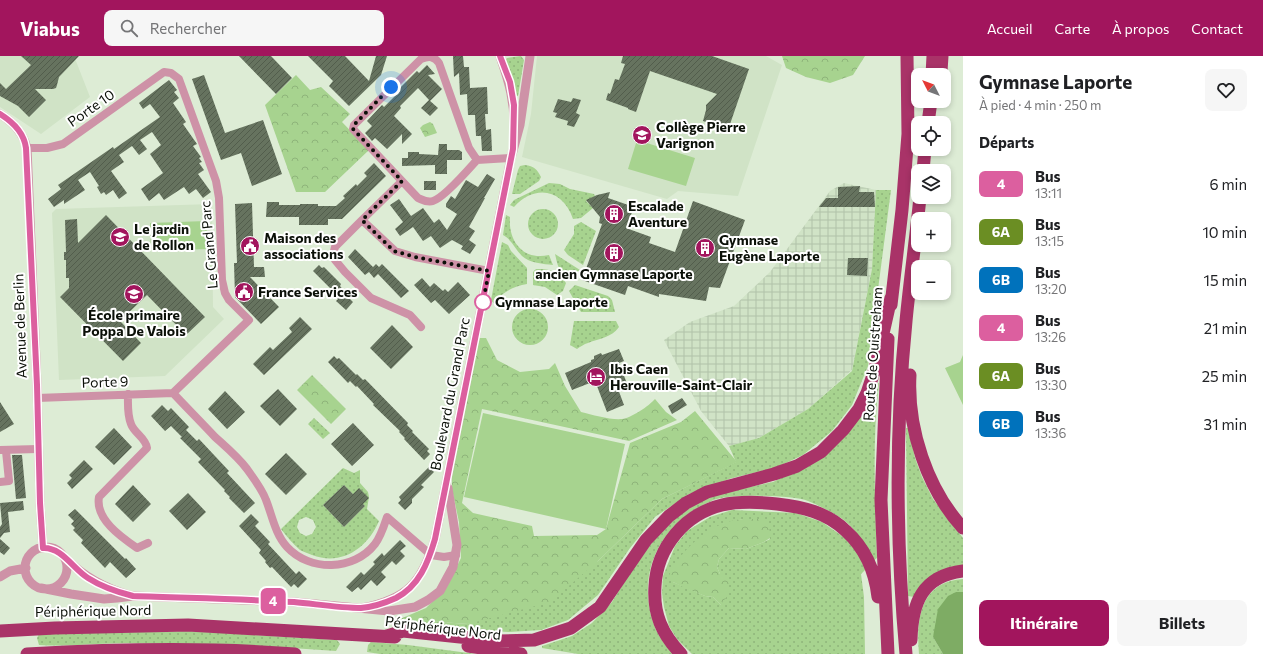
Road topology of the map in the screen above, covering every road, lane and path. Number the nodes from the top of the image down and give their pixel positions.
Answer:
1 (500, 56) edge
2 (530, 56) edge
3 (907, 56) edge
4 (933, 56) edge
5 (942, 56) edge
6 (932, 68) edge
7 (941, 68) edge
8 (164, 72) joint
9 (0, 114) edge
10 (26, 148) junction
11 (512, 153) junction
12 (477, 160) junction
13 (402, 181) junction
14 (919, 204) edge
15 (362, 220) junction
16 (489, 271) junction
17 (909, 292) junction
18 (891, 298) junction
19 (421, 327) dead end
20 (173, 393) junction
21 (128, 394) junction
22 (37, 398) junction
23 (38, 449) junction
24 (3, 450) edge
25 (447, 480) junction
26 (0, 482) edge
27 (963, 528) edge
28 (148, 543) dead end
29 (43, 548) junction
30 (430, 555) junction
31 (456, 555) junction
32 (64, 557) junction
33 (26, 568) junction
34 (963, 571) edge
35 (0, 577) edge
36 (41, 588) junction
37 (133, 596) junction
38 (362, 608) junction
39 (0, 631) edge
40 (387, 636) junction
41 (27, 654) edge
42 (295, 654) edge
43 (521, 654) edge
44 (681, 654) edge
45 (888, 654) edge
46 (906, 654) edge
47 (912, 654) edge

1 - 11 street, Boulevard du Grand Parc
2 - 11 street, Boulevard du Grand Parc
3 - 18 highway, Route de Ouistreham
4 - 6 highway
5 - 7 highway
8 - 10 street, Porte 10
8 - 20 street, Le Grand Parc
9 - 10 street, Avenue de Berlin
10 - 22 street, Avenue de Berlin
11 - 12 street
11 - 16 street, Boulevard du Grand Parc
12 - 13 street
12 - 13 street
13 - 15 street
14 - 17 highway
15 - 16 street
15 - 19 street
16 - 25 street, Boulevard du Grand Parc
17 - 27 highway
17 - 46 highway
18 - 40 highway
18 - 45 highway, Route de Ouistreham
20 - 21 street, Porte 9
20 - 30 street
21 - 22 street, Porte 9
21 - 28 street
22 - 23 street, Avenue de Berlin
23 - 24 street
23 - 29 street, Avenue de Berlin
24 - 26 street
25 - 30 street, Boulevard du Grand Parc
25 - 31 street, Boulevard du Grand Parc
29 - 32 street
29 - 33 street
30 - 31 street
30 - 38 street, Boulevard du Grand Parc
31 - 38 street, Boulevard du Grand Parc
32 - 36 street
32 - 37 street, Boulevard du Grand Parc
33 - 35 street
33 - 36 street
34 - 47 highway
36 - 37 street, Boulevard du Grand Parc
37 - 38 street, Boulevard du Grand Parc
39 - 40 highway, Périphérique Nord
40 - 43 highway, Périphérique Nord
41 - 42 highway
44 - 45 highway

